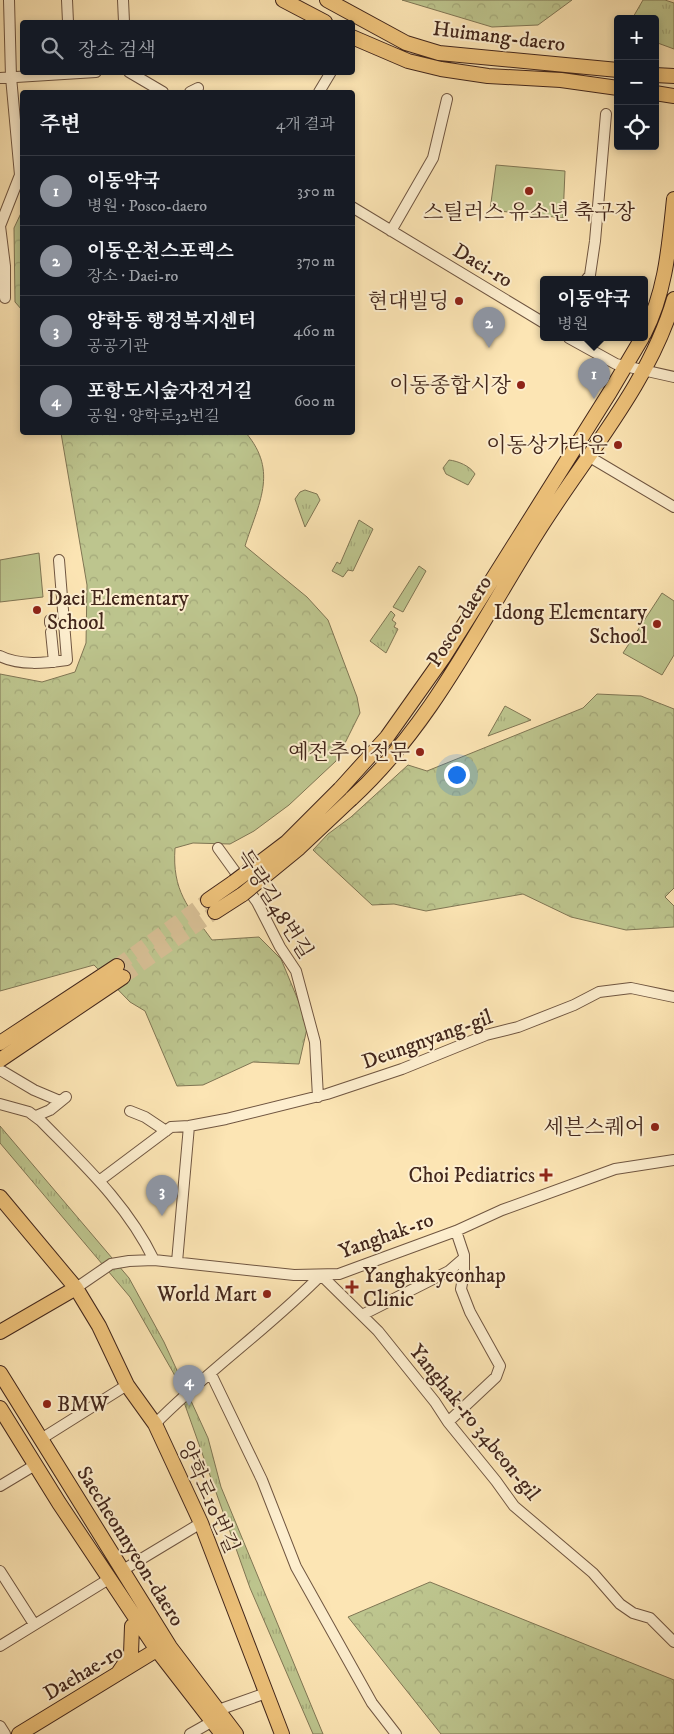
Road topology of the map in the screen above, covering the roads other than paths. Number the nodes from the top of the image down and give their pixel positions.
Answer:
1 (9, 0) edge
2 (67, 0) edge
3 (123, 0) edge
4 (283, 0) edge
5 (327, 0) edge
6 (68, 20) edge
7 (124, 20) edge
8 (321, 20) edge
9 (355, 39) edge
10 (614, 70) edge
11 (659, 74) edge
12 (40, 75) edge
13 (135, 75) edge
14 (330, 75) edge
15 (674, 76) edge
16 (11, 77) junction
17 (0, 78) edge
18 (614, 87) edge
19 (160, 90) edge
20 (320, 90) edge
21 (659, 94) edge
22 (674, 96) edge
23 (447, 99) dead end
24 (606, 114) dead end
25 (674, 199) edge
26 (355, 209) edge
27 (392, 231) junction
28 (589, 276) edge
29 (5, 298) dead end
30 (674, 299) edge
31 (540, 321) edge
32 (648, 325) edge
33 (574, 341) edge
34 (640, 341) edge
35 (625, 367) junction
36 (642, 371) junction
37 (674, 377) edge
38 (588, 456) junction
39 (547, 491) junction
40 (560, 498) junction
41 (674, 507) edge
42 (59, 560) dead end
43 (50, 625) dead end
44 (0, 656) edge
45 (54, 662) junction
46 (218, 848) dead end
47 (208, 900) tunnel mouth
48 (215, 912) tunnel mouth
49 (674, 997) edge
50 (0, 1043) edge
51 (1, 1066) edge
52 (318, 1097) junction
53 (0, 1104) edge
54 (130, 1111) dead end
55 (36, 1116) junction
56 (189, 1126) junction
57 (166, 1131) junction
58 (674, 1160) edge
59 (99, 1181) junction
60 (0, 1197) edge
61 (456, 1231) junction
62 (464, 1258) junction
63 (154, 1260) junction
64 (177, 1262) junction
65 (321, 1275) junction
66 (76, 1288) junction
67 (362, 1315) junction
68 (0, 1332) edge
69 (0, 1373) edge
70 (211, 1374) junction
71 (127, 1385) junction
72 (0, 1408) edge
73 (448, 1422) junction
74 (155, 1424) junction
75 (41, 1439) junction
76 (36, 1466) junction
77 (0, 1486) edge
78 (201, 1523) junction
79 (94, 1556) junction
80 (123, 1570) junction
81 (0, 1571) edge
82 (104, 1582) junction
83 (34, 1624) junction
84 (132, 1626) junction
85 (674, 1642) edge
86 (0, 1646) edge
87 (161, 1648) junction
88 (116, 1675) junction
89 (266, 1693) junction
90 (224, 1708) junction
91 (0, 1726) edge
92 (209, 1729) edge
93 (5, 1734) edge
94 (19, 1734) edge
95 (190, 1734) edge
96 (222, 1734) edge
97 (236, 1734) edge
98 (243, 1734) edge
99 (282, 1734) edge
100 (396, 1734) edge

1 - 16 street
2 - 6 street
3 - 7 street
4 - 8 main road
5 - 10 main road, Huimang-daero
9 - 18 main road, Huimang-daero
11 - 15 main road
12 - 16 street
13 - 19 street
14 - 20 street
16 - 17 street
16 - 29 street
21 - 22 main road
23 - 27 street
24 - 28 street
25 - 32 main road
26 - 27 street, Daei-ro
27 - 31 street, Daei-ro
30 - 36 main road, Posco-daero
33 - 35 street
34 - 35 main road, Posco-daero
35 - 36 street
35 - 39 main road, Posco-daero
36 - 37 street
36 - 38 main road, Posco-daero
38 - 40 main road, Posco-daero
38 - 41 street
39 - 40 main road
39 - 47 main road, Posco-daero, bridge
40 - 48 main road, Posco-daero, bridge
42 - 45 street
43 - 45 street
44 - 45 street
46 - 52 street, 득량길48번길
49 - 52 street, Deungnyang-gil
50 - 51 main road
51 - 55 street
52 - 56 street, Deungnyang-gil
53 - 55 street
54 - 57 street
55 - 59 street
56 - 57 street, Deungnyang-gil
56 - 64 street
57 - 59 street, Deungnyang-gil
58 - 61 street, Yanghak-ro
59 - 63 street
60 - 66 main road, 양학로10번길
61 - 62 street
61 - 65 street, Yanghak-ro
62 - 67 street
62 - 73 street
63 - 64 street, Yanghak-ro
63 - 66 street, Yanghak-ro
64 - 65 street, Yanghak-ro
65 - 67 street, Yanghak-ro 34beon-gil
65 - 70 street
66 - 68 main road, Yanghak-ro
66 - 71 main road, 양학로10번길
67 - 73 street, Yanghak-ro 34beon-gil
69 - 75 main road, Saecheonnyeon-daero
70 - 74 street
70 - 100 street
71 - 74 main road, 양학로10번길
71 - 75 street
72 - 76 main road, Saecheonnyeon-daero
73 - 85 street, Yanghak-ro 34beon-gil
74 - 78 main road, 양학로10번길
75 - 80 main road, Saecheonnyeon-daero
76 - 77 street
76 - 79 main road, Saecheonnyeon-daero
78 - 80 street
78 - 89 main road, 양학로10번길
79 - 82 main road
79 - 87 main road, Saecheonnyeon-daero
80 - 87 main road, Saecheonnyeon-daero
81 - 83 street
82 - 83 street
82 - 84 main road
83 - 86 street
84 - 87 main road
84 - 88 main road
87 - 88 main road, Daehae-ro
87 - 90 main road
87 - 92 main road
87 - 96 main road, Saecheonnyeon-daero
87 - 97 main road, Saecheonnyeon-daero
88 - 94 main road, Daehae-ro
89 - 90 street
89 - 99 main road, 양학로10번길
90 - 98 main road
91 - 93 street
92 - 95 street

